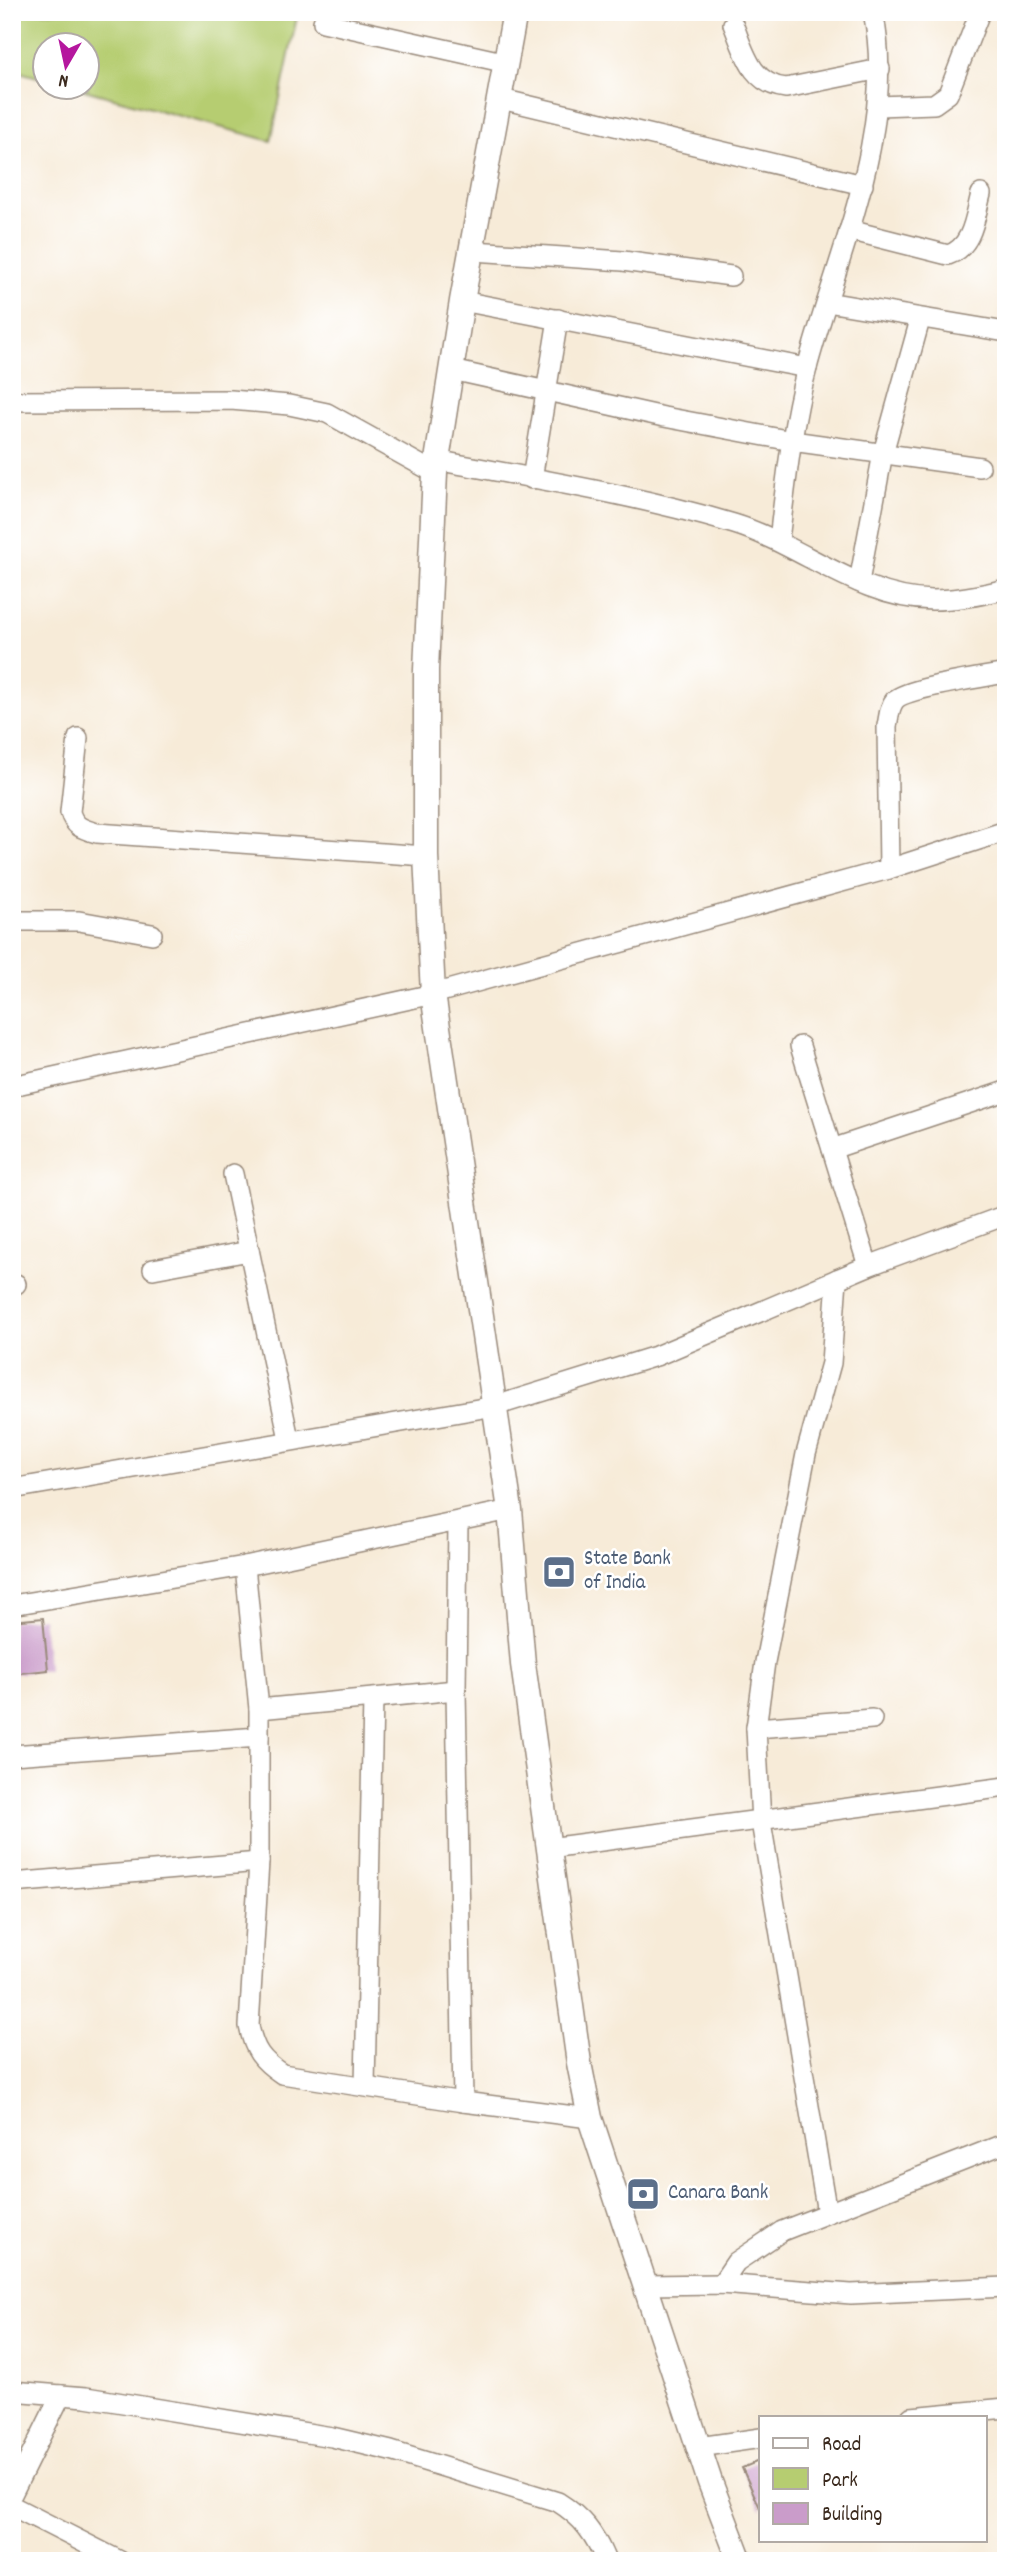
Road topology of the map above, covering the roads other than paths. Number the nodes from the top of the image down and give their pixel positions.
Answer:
1 (516, 12) edge
2 (873, 12) edge
3 (980, 12) edge
4 (323, 22) dead end
5 (733, 24) dead end
6 (507, 63) junction
7 (880, 69) junction
8 (501, 99) junction
9 (878, 106) junction
10 (863, 185) junction
11 (981, 194) dead end
12 (849, 230) junction
13 (474, 251) junction
14 (732, 276) dead end
15 (463, 300) junction
16 (827, 302) junction
17 (558, 319) junction
18 (920, 320) junction
19 (1006, 332) edge
20 (807, 368) junction
21 (452, 370) junction
22 (546, 391) junction
23 (12, 401) edge
24 (792, 441) junction
25 (883, 453) junction
26 (436, 466) junction
27 (980, 467) dead end
28 (532, 479) junction
29 (779, 540) junction
30 (859, 582) junction
31 (1006, 589) edge
32 (1006, 673) edge
33 (78, 738) dead end
34 (1006, 831) edge
35 (426, 856) junction
36 (889, 869) junction
37 (12, 921) edge
38 (152, 934) dead end
39 (433, 994) junction
40 (800, 1046) dead end
41 (12, 1086) edge
42 (1006, 1091) edge
43 (832, 1149) junction
44 (233, 1174) dead end
45 (1006, 1215) edge
46 (250, 1251) junction
47 (868, 1266) junction
48 (153, 1269) dead end
49 (837, 1279) junction
50 (495, 1406) junction
51 (289, 1439) junction
52 (12, 1489) edge
53 (510, 1510) junction
54 (458, 1523) junction
55 (245, 1566) junction
56 (12, 1605) edge
57 (456, 1690) junction
58 (373, 1699) junction
59 (259, 1709) junction
60 (872, 1719) dead end
61 (756, 1728) junction
62 (259, 1737) junction
63 (12, 1755) edge
64 (1006, 1787) edge
65 (761, 1822) junction
66 (549, 1848) junction
67 (259, 1862) junction
68 (12, 1883) edge
69 (365, 2086) junction
70 (463, 2102) junction
71 (590, 2118) junction
72 (1006, 2143) edge
73 (827, 2213) junction
74 (721, 2284) junction
75 (645, 2285) junction
76 (1006, 2287) edge
77 (12, 2391) edge
78 (61, 2395) junction
79 (1006, 2409) edge
80 (923, 2416) edge
81 (759, 2438) edge
82 (699, 2447) junction
83 (12, 2494) edge
84 (12, 2506) edge
85 (120, 2561) edge
86 (606, 2561) edge
87 (740, 2561) edge

1 - 6 main road
2 - 7 street
3 - 9 street
4 - 6 street
5 - 7 street
6 - 8 main road
7 - 9 street
8 - 10 street
8 - 13 main road
9 - 10 street
10 - 12 street
11 - 12 street
12 - 16 street
13 - 14 street
13 - 15 main road
15 - 17 street
15 - 21 main road
16 - 18 street
16 - 20 street
17 - 20 street
17 - 22 street
18 - 19 street
18 - 25 street
20 - 24 street
21 - 22 street
21 - 26 main road
22 - 24 street
22 - 28 street
23 - 26 street
24 - 25 street
24 - 29 street
25 - 27 street
25 - 30 street
26 - 28 street
26 - 35 main road
28 - 29 street
29 - 30 street
30 - 31 street
32 - 36 street
33 - 35 street
34 - 36 street
35 - 39 main road
36 - 39 street
37 - 38 street
39 - 41 street
39 - 50 main road
40 - 43 street
42 - 43 street
43 - 47 street
44 - 46 street
45 - 47 street
46 - 48 street
46 - 51 street
47 - 49 street
49 - 50 street
49 - 61 street
50 - 51 street
50 - 53 main road
51 - 52 street
53 - 54 street
53 - 66 main road
54 - 55 street
54 - 57 street
55 - 56 street
55 - 59 street
57 - 58 street
57 - 70 street
58 - 59 street
58 - 69 street
59 - 62 street
60 - 61 street
61 - 65 street
62 - 63 street
62 - 67 street
64 - 65 street
65 - 66 street
65 - 73 street
66 - 71 main road
67 - 68 street
67 - 69 street
69 - 70 street
70 - 71 street
71 - 75 main road
72 - 73 street
73 - 74 street
74 - 75 street
74 - 76 street
75 - 82 main road
77 - 78 street
78 - 83 street
78 - 86 street
79 - 80 street
81 - 82 street
82 - 87 main road
84 - 85 street

